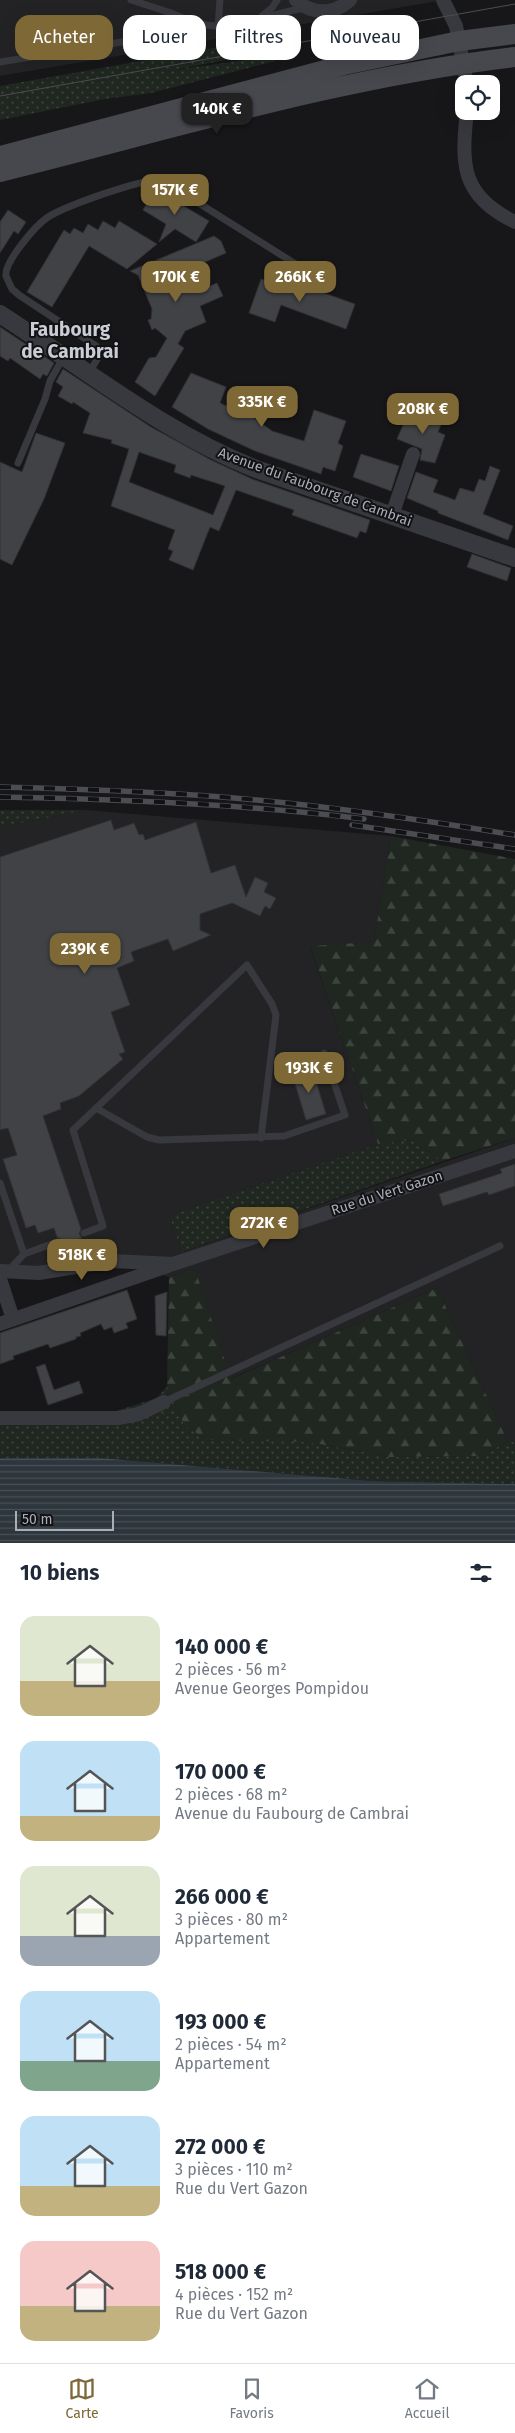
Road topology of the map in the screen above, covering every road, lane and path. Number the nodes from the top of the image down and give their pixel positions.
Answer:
1 (131, 0) edge
2 (220, 0) edge
3 (277, 0) edge
4 (350, 0) edge
5 (443, 0) edge
6 (301, 4) edge
7 (171, 13) junction
8 (219, 15) edge
9 (262, 15) edge
10 (272, 15) edge
11 (216, 27) edge
12 (515, 34) edge
13 (459, 41) junction
14 (515, 56) edge
15 (0, 62) edge
16 (464, 63) junction
17 (465, 75) edge
18 (466, 120) edge
19 (0, 156) edge
20 (0, 172) edge
21 (515, 222) edge
22 (313, 276) dead end
23 (1, 316) edge
24 (64, 356) junction
25 (89, 373) junction
26 (414, 454) dead end
27 (18, 463) dead end
28 (392, 515) junction
29 (515, 558) edge
30 (324, 1053) dead end
31 (96, 1108) junction
32 (261, 1138) junction
33 (515, 1151) edge
34 (0, 1183) edge
35 (84, 1233) dead end
36 (56, 1242) dead end
37 (500, 1246) dead end
38 (24, 1254) junction
39 (174, 1264) junction
40 (3, 1273) edge
41 (7, 1322) edge
42 (164, 1402) joint
43 (0, 1418) edge

1 - 7 lane
2 - 8 lane
3 - 9 lane
4 - 6 street
5 - 13 street
6 - 10 lane
7 - 11 lane
7 - 15 lane
12 - 13 main road
13 - 16 street
13 - 19 main road
14 - 16 main road
16 - 17 street
16 - 20 main road
18 - 21 street
22 - 25 lane
23 - 24 street, Avenue du Faubourg de Cambrai
24 - 25 street, Avenue du Faubourg de Cambrai
24 - 27 lane
25 - 28 street, Avenue du Faubourg de Cambrai
26 - 28 street
28 - 29 street, Avenue du Faubourg de Cambrai
30 - 32 lane
31 - 32 lane
31 - 32 lane
31 - 35 lane
33 - 39 street, Rue du Vert Gazon
34 - 38 lane
36 - 38 lane
37 - 42 lane
38 - 40 lane
39 - 40 street, Rue du Vert Gazon
39 - 41 street, Rue du Vert Gazon
40 - 41 street, Rue du Vert Gazon
42 - 43 street

